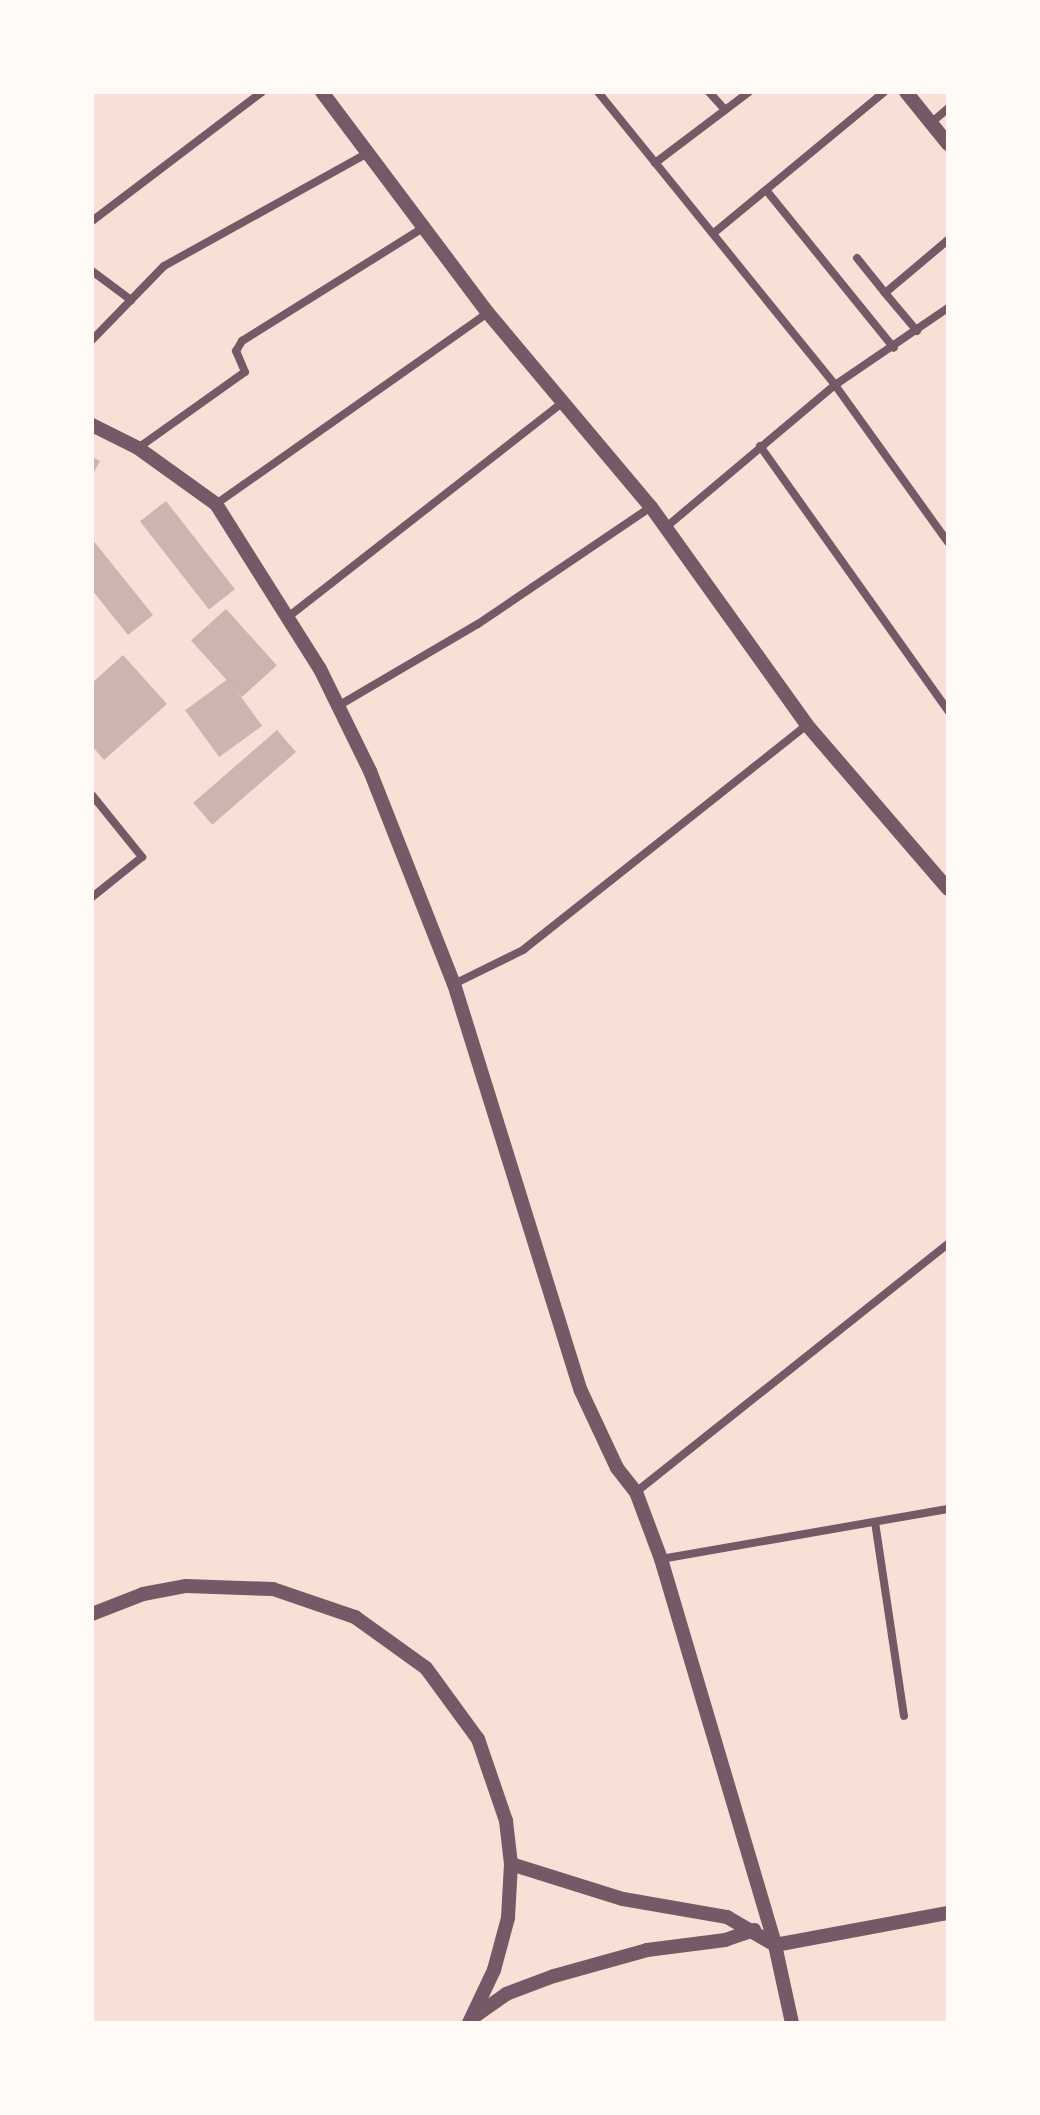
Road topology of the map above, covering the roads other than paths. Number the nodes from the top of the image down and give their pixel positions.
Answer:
1 (262, 92) edge
2 (322, 92) edge
3 (598, 92) edge
4 (709, 92) edge
5 (749, 92) edge
6 (884, 92) edge
7 (906, 92) edge
8 (948, 108) edge
9 (725, 110) junction
10 (931, 123) junction
11 (948, 144) edge
12 (371, 151) junction
13 (655, 163) junction
14 (766, 190) junction
15 (92, 221) edge
16 (427, 226) junction
17 (715, 232) junction
18 (948, 240) edge
19 (857, 258) dead end
20 (92, 271) edge
21 (885, 293) junction
22 (131, 300) junction
23 (948, 308) edge
24 (488, 313) junction
25 (917, 331) junction
26 (92, 340) edge
27 (894, 348) junction
28 (835, 385) junction
29 (563, 402) junction
30 (92, 425) edge
31 (760, 446) junction
32 (138, 448) junction
33 (216, 504) junction
34 (651, 507) junction
35 (665, 528) junction
36 (948, 542) edge
37 (288, 617) junction
38 (338, 706) junction
39 (948, 711) edge
40 (807, 725) junction
41 (92, 795) edge
42 (948, 889) edge
43 (92, 897) edge
44 (454, 984) junction
45 (948, 1244) edge
46 (636, 1492) junction
47 (948, 1509) edge
48 (875, 1522) junction
49 (661, 1559) junction
50 (92, 1614) edge
51 (904, 1716) dead end
52 (511, 1864) junction
53 (948, 1913) edge
54 (754, 1930) junction
55 (775, 1945) junction
56 (470, 2021) edge
57 (792, 2023) edge

1 - 15 street
2 - 12 street
3 - 13 street
4 - 9 street
5 - 9 street
6 - 14 street
7 - 10 street
8 - 10 street
9 - 13 street
10 - 11 street
12 - 16 street
12 - 22 street
13 - 17 street
14 - 17 street
14 - 27 street
16 - 24 street
16 - 32 street
17 - 28 street
18 - 21 street
19 - 21 street
20 - 22 street
21 - 25 street
22 - 26 street
23 - 25 street
24 - 29 street
24 - 33 street
25 - 27 street
27 - 28 street
28 - 31 street
28 - 36 street
29 - 34 street
29 - 37 street
30 - 32 street
31 - 35 street
31 - 39 street
32 - 33 street
33 - 37 street
34 - 35 street
34 - 38 street
35 - 40 street
37 - 38 street
38 - 44 street
40 - 42 street
40 - 44 street
41 - 43 street
44 - 46 street
45 - 46 street
46 - 49 street
47 - 48 street
48 - 49 street
48 - 51 street
49 - 55 street
50 - 52 street
52 - 54 street
52 - 56 street
53 - 55 street
54 - 55 street
54 - 56 street
55 - 57 street

